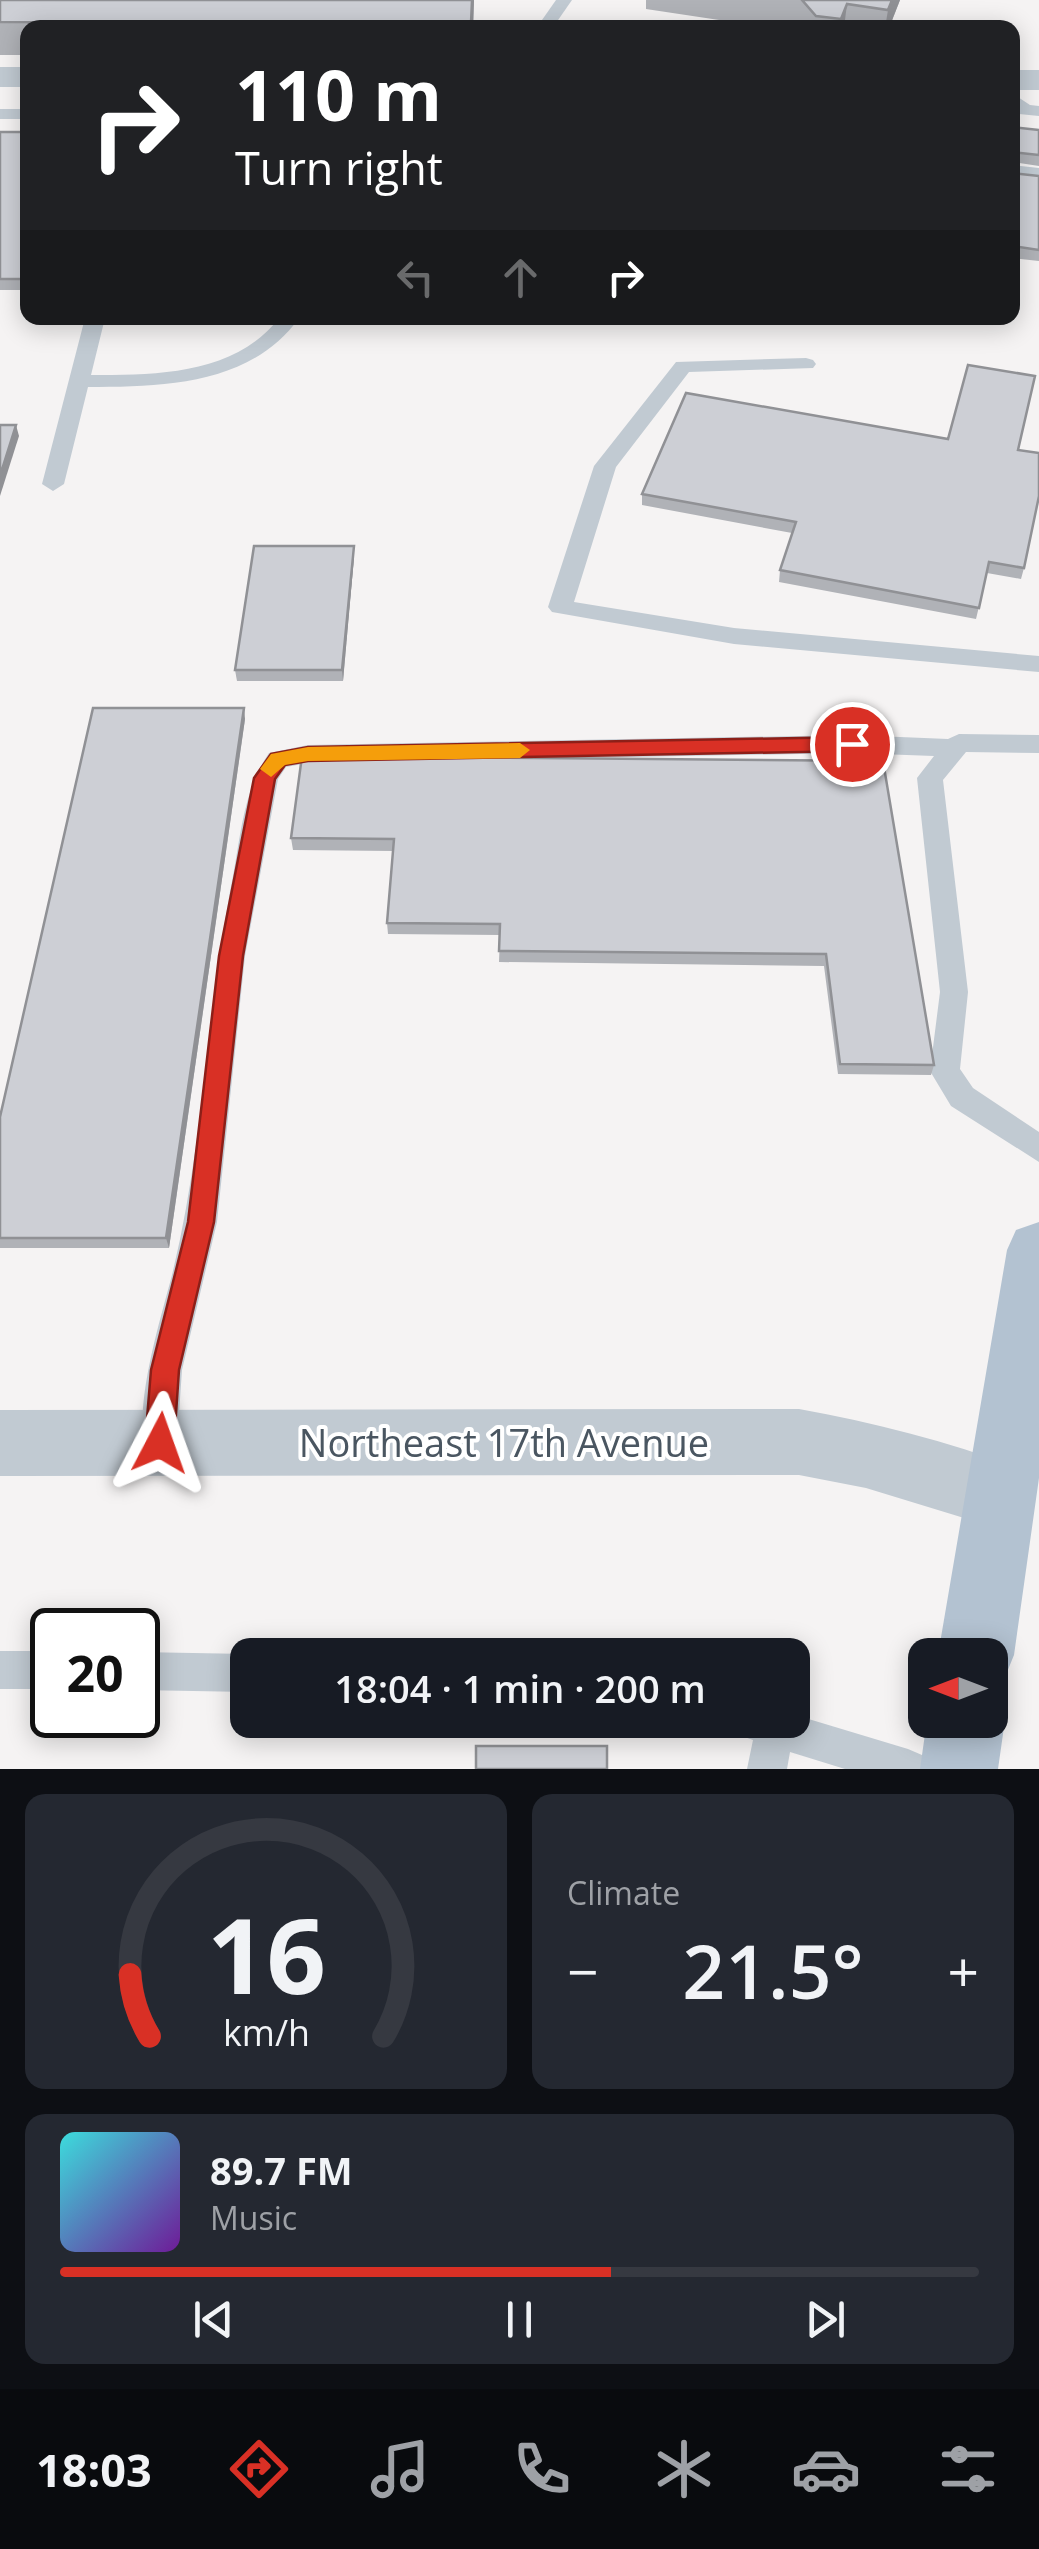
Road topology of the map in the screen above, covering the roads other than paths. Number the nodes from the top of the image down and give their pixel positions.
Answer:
1 (564, 0) edge
2 (550, 20) dead end
3 (94, 325) edge
4 (286, 325) edge
5 (806, 364) dead end
6 (80, 382) junction
7 (54, 484) dead end
8 (1039, 664) edge
9 (1039, 744) edge
10 (954, 748) junction
11 (1039, 1149) edge
12 (1039, 1250) edge
13 (0, 1443) edge
14 (160, 1443) junction
15 (1000, 1496) junction
16 (979, 1638) edge
17 (0, 1670) edge
18 (30, 1670) edge
19 (160, 1672) edge
20 (230, 1673) edge
21 (764, 1738) edge
22 (808, 1738) edge
23 (963, 1738) edge
24 (767, 1769) edge
25 (908, 1769) edge
26 (959, 1769) edge

1 - 2 lane
3 - 6 lane
4 - 6 lane
5 - 8 lane
6 - 7 lane
9 - 10 lane
10 - 11 lane
10 - 14 lane
12 - 15 main road
13 - 14 street, Northeast 17th Avenue
14 - 15 street, Northeast 17th Avenue
15 - 16 main road
17 - 18 lane
19 - 20 lane
21 - 24 lane
22 - 25 lane
23 - 26 main road

